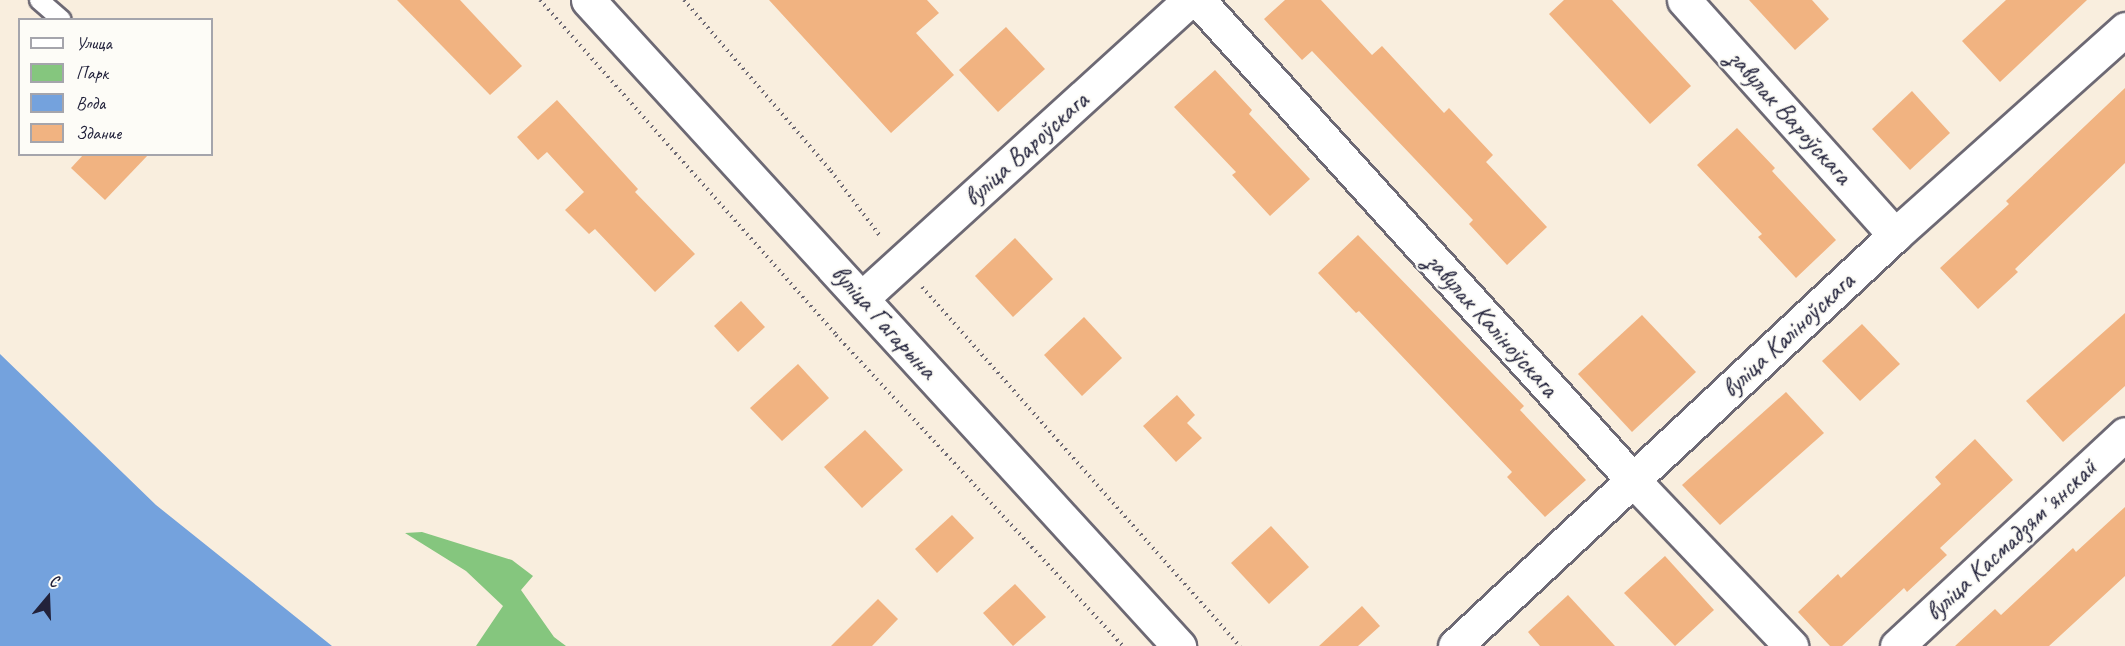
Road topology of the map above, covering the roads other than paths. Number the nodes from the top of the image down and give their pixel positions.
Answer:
1 (39, 0) edge
2 (588, 0) edge
3 (1190, 0) edge
4 (1198, 0) edge
5 (1684, 0) edge
6 (60, 18) edge
7 (2125, 29) edge
8 (1895, 234) junction
9 (862, 298) junction
10 (2125, 434) edge
11 (1632, 479) junction
12 (1179, 646) edge
13 (1455, 646) edge
14 (1791, 646) edge
15 (1897, 646) edge

1 - 6 lane
2 - 9 street, вуліца Гагарына
3 - 9 street, вуліца Вароўскага
4 - 11 street, завулак Каліноўскага
5 - 8 street, завулак Вароўскага
7 - 8 street, вуліца Каліноўскага
8 - 11 street, вуліца Каліноўскага
9 - 12 street, вуліца Гагарына
10 - 15 street, вуліца Касмадзямʼянскай
11 - 13 street, вуліца Каліноўскага
11 - 14 street, завулак Каліноўскага

